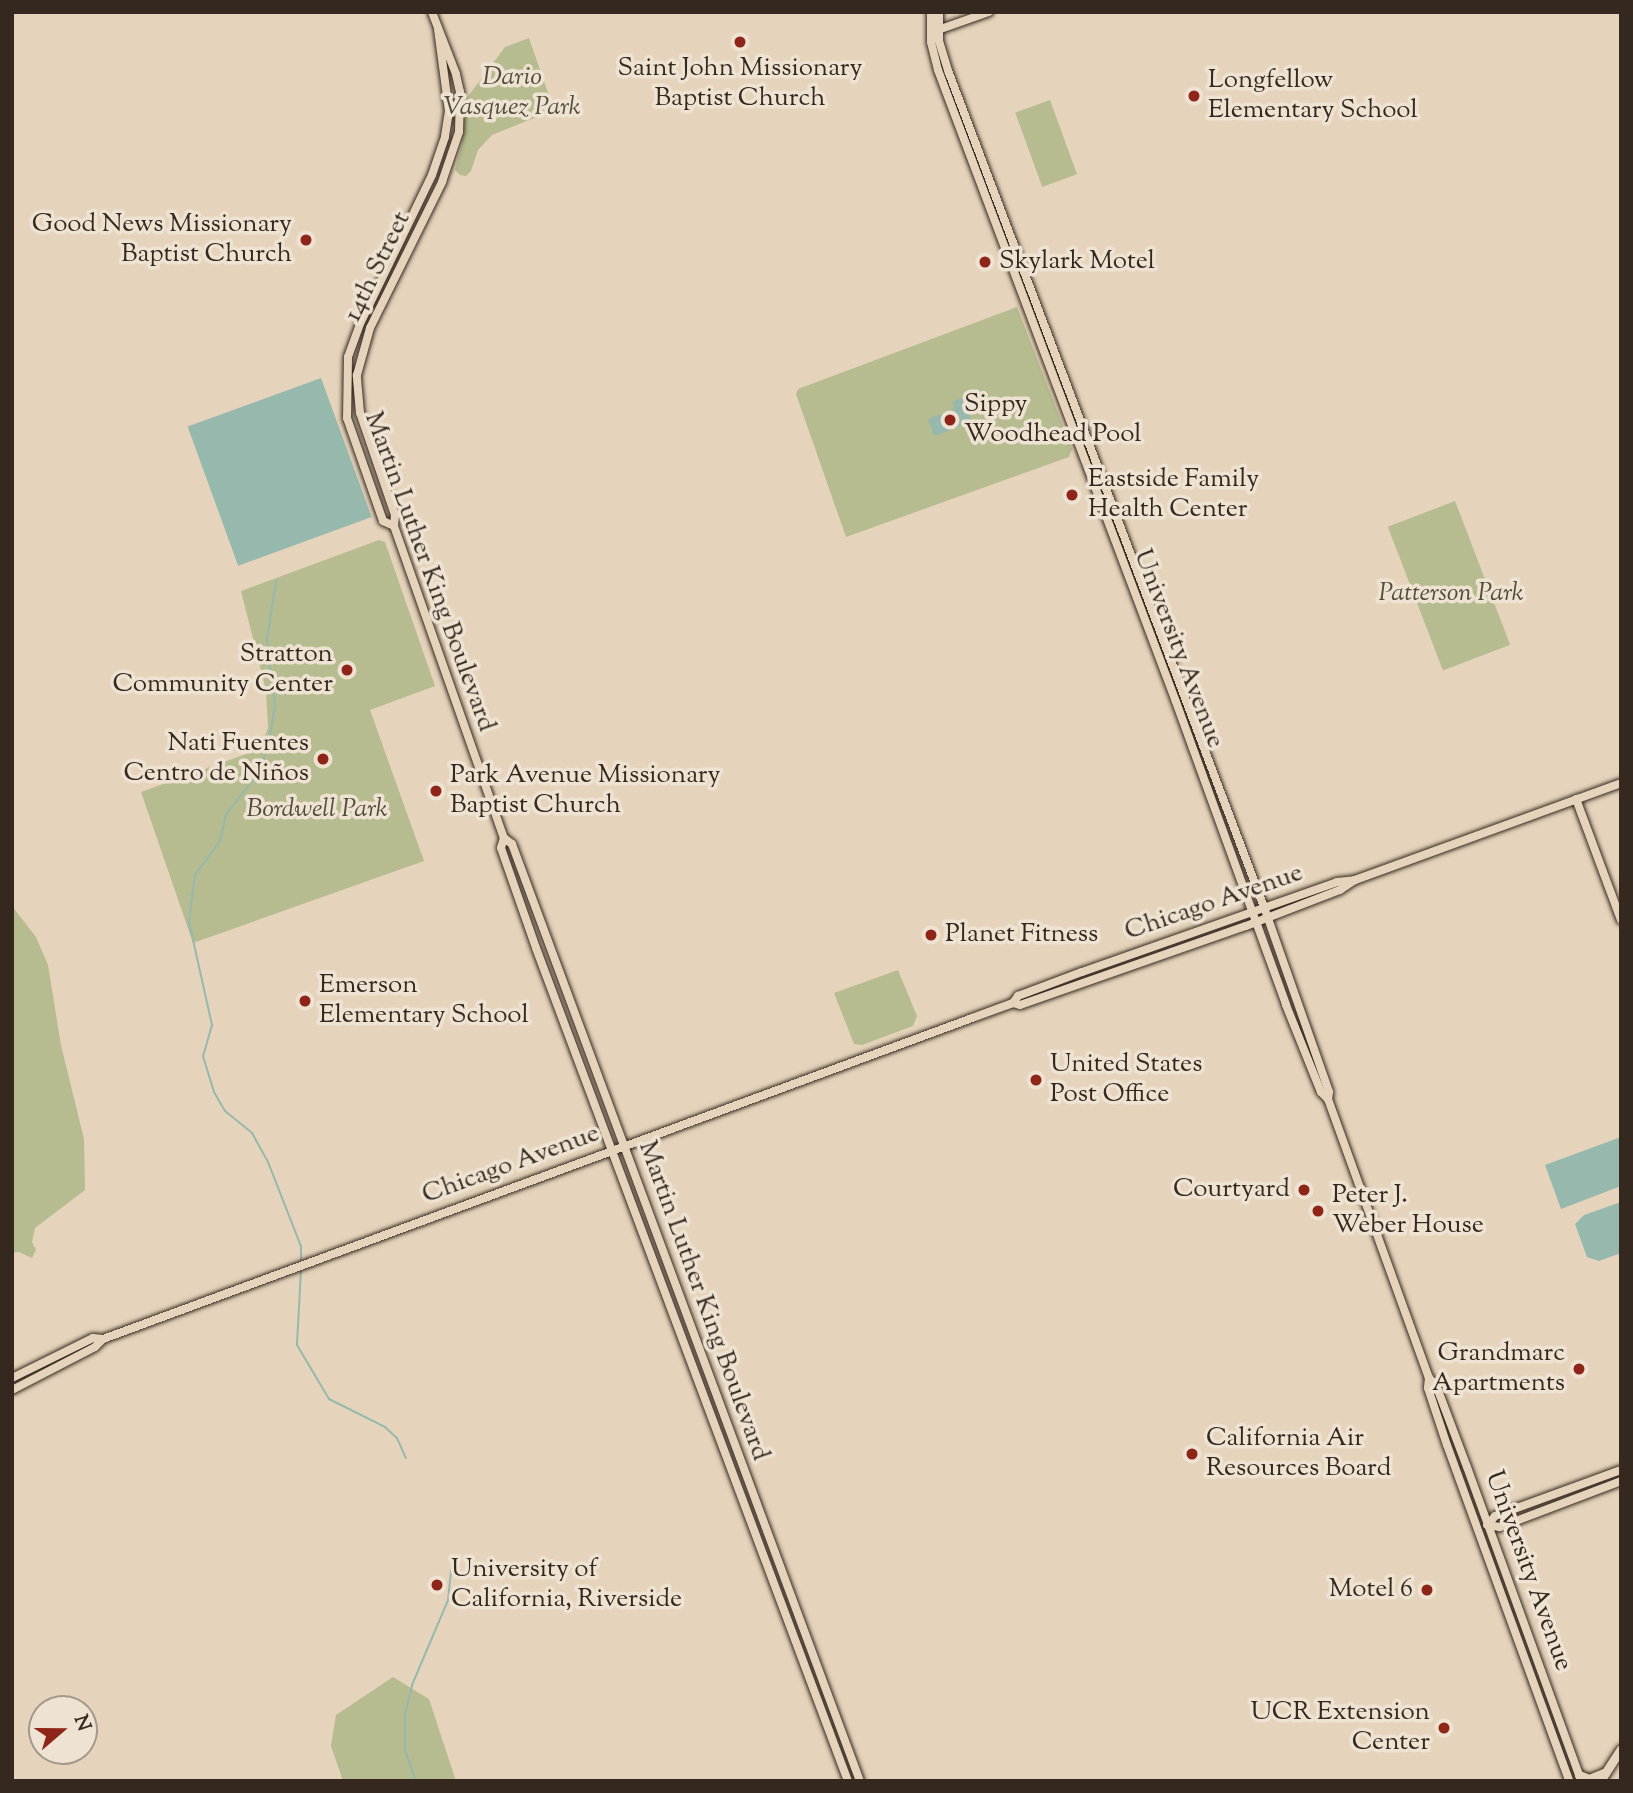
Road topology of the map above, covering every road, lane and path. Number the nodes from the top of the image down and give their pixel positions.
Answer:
1 (432, 12) edge
2 (931, 12) edge
3 (939, 12) edge
4 (989, 12) edge
5 (438, 29) junction
6 (934, 31) junction
7 (985, 196) junction
8 (1007, 228) junction
9 (348, 357) joint
10 (394, 526) junction
11 (1176, 702) junction
12 (1199, 737) junction
13 (1621, 783) edge
14 (1576, 799) junction
15 (504, 838) junction
16 (1355, 880) junction
17 (1264, 907) junction
18 (1252, 911) junction
19 (1268, 917) junction
20 (1621, 920) edge
21 (1256, 922) junction
22 (1013, 1003) junction
23 (1300, 1038) junction
24 (1323, 1075) junction
25 (1328, 1099) junction
26 (624, 1146) junction
27 (612, 1149) junction
28 (103, 1339) junction
29 (51, 1357) junction
30 (12, 1378) edge
31 (1429, 1378) junction
32 (15, 1387) edge
33 (1437, 1415) junction
34 (1458, 1444) junction
35 (1621, 1471) edge
36 (1621, 1481) edge
37 (1488, 1525) junction
38 (1478, 1528) junction
39 (1621, 1749) edge
40 (1606, 1772) junction
41 (1580, 1778) edge
42 (848, 1781) edge
43 (860, 1781) edge
44 (1569, 1781) edge
45 (1600, 1781) edge

1 - 5 main road, 14th Street
2 - 6 main road, University Avenue
3 - 6 main road, University Avenue
4 - 6 main road
5 - 9 main road, 14th Street
5 - 10 main road, 14th Street
6 - 7 main road, University Avenue
6 - 8 main road, University Avenue
7 - 8 main road
7 - 11 main road, University Avenue
8 - 12 main road, University Avenue
9 - 10 main road, Martin Luther King Boulevard
10 - 15 main road, Martin Luther King Boulevard
11 - 12 main road
11 - 18 main road, University Avenue
12 - 17 main road, University Avenue
13 - 14 main road, Chicago Avenue
14 - 16 main road, Chicago Avenue
14 - 20 main road
15 - 26 main road, Martin Luther King Boulevard
15 - 27 main road, Martin Luther King Boulevard
16 - 17 main road, Chicago Avenue
16 - 19 main road, Chicago Avenue
17 - 18 main road, Chicago Avenue
17 - 19 main road, University Avenue
18 - 21 main road, University Avenue
18 - 22 main road, Chicago Avenue
19 - 21 main road, Chicago Avenue
19 - 24 main road, University Avenue
21 - 22 main road, Chicago Avenue
21 - 23 main road, University Avenue
22 - 26 main road, Chicago Avenue
23 - 24 main road
23 - 25 main road, University Avenue
24 - 25 main road, University Avenue
25 - 31 main road, University Avenue
26 - 27 main road, Chicago Avenue
26 - 43 main road, Martin Luther King Boulevard
27 - 28 main road, Chicago Avenue
27 - 42 main road, Martin Luther King Boulevard
28 - 29 main road, Chicago Avenue
28 - 32 main road, Chicago Avenue
29 - 30 main road, Chicago Avenue
29 - 32 main road
31 - 33 main road, University Avenue
31 - 34 main road, University Avenue
33 - 34 main road
33 - 38 main road, University Avenue
34 - 37 main road, University Avenue
35 - 37 main road
36 - 37 main road
37 - 38 main road
37 - 41 main road, University Avenue
38 - 44 main road, University Avenue
39 - 40 highway
40 - 41 highway
40 - 45 highway

